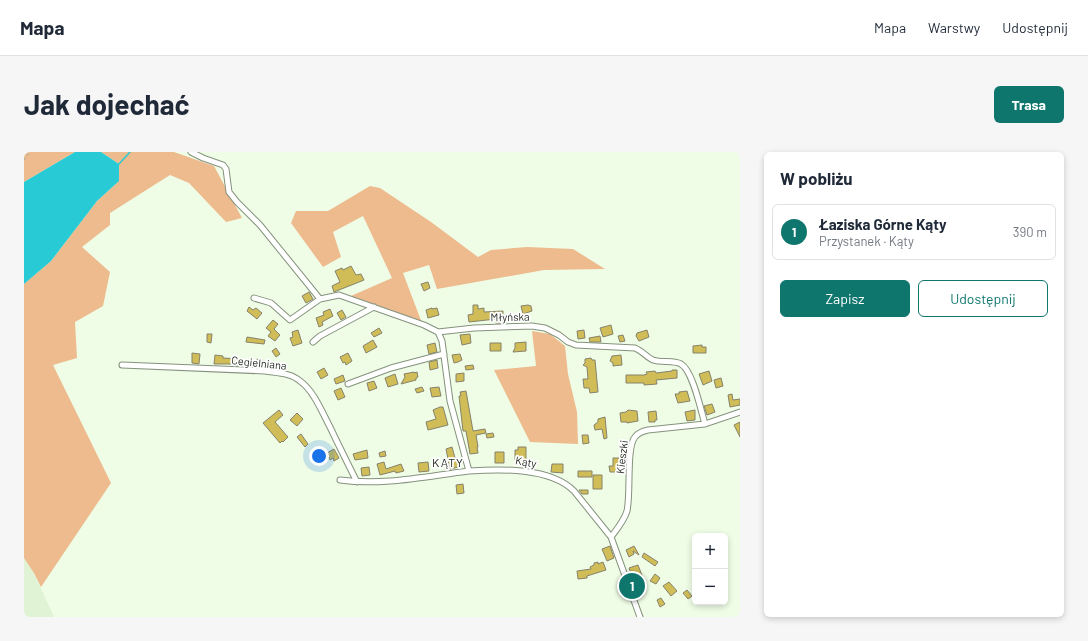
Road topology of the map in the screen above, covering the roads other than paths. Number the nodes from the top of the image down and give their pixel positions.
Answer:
1 (191, 152) edge
2 (254, 298) dead end
3 (320, 299) junction
4 (374, 307) junction
5 (438, 332) junction
6 (314, 342) dead end
7 (444, 354) junction
8 (122, 365) dead end
9 (348, 384) dead end
10 (740, 412) edge
11 (705, 424) junction
12 (469, 471) junction
13 (340, 480) dead end
14 (357, 482) junction
15 (611, 537) junction
16 (640, 617) edge

1 - 3 street
2 - 3 street
3 - 4 street
4 - 5 street
4 - 6 street
5 - 7 street
5 - 11 street, Młyńska
7 - 9 street
7 - 12 street
8 - 14 street, Cegielniana
10 - 11 street, Kieszki
11 - 15 street, Kieszki
12 - 14 street
12 - 15 street, Kąty
13 - 14 street
15 - 16 street, Kąty

